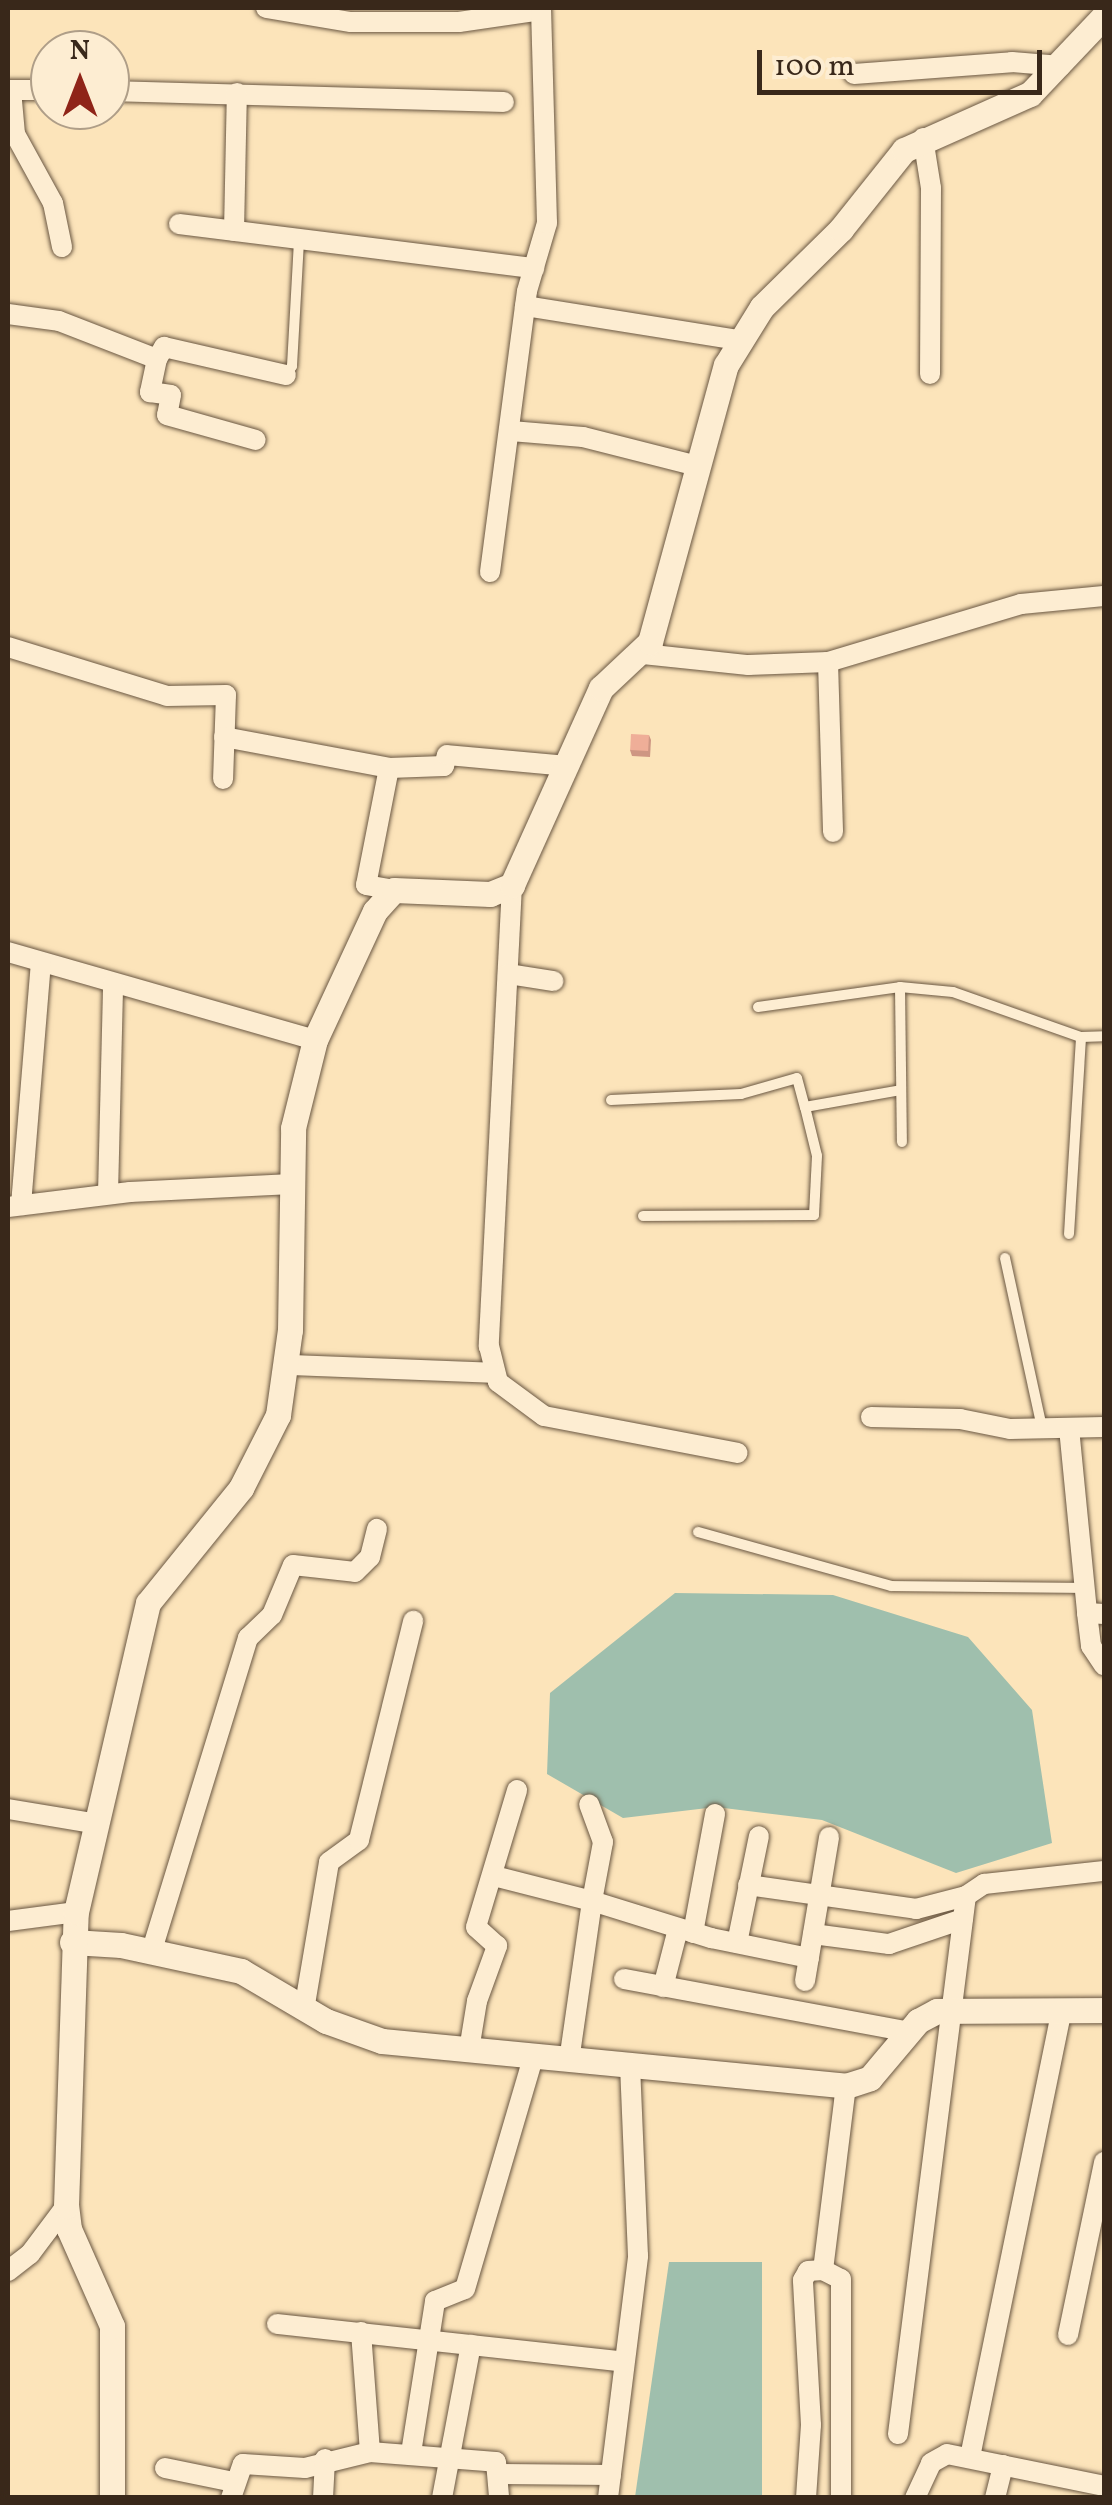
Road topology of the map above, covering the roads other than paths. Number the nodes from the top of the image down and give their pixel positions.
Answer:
1 (266, 8) edge
2 (541, 8) edge
3 (1104, 16) edge
4 (1061, 66) junction
5 (854, 74) dead end
6 (9, 90) edge
7 (130, 91) edge
8 (237, 93) junction
9 (504, 102) dead end
10 (923, 138) junction
11 (33, 167) junction
12 (8, 169) edge
13 (179, 224) dead end
14 (234, 232) junction
15 (299, 239) junction
16 (62, 246) dead end
17 (534, 268) junction
18 (524, 306) junction
19 (8, 314) edge
20 (738, 340) junction
21 (156, 360) junction
22 (930, 374) dead end
23 (286, 375) joint
24 (511, 432) junction
25 (256, 440) dead end
26 (698, 466) junction
27 (490, 572) dead end
28 (1104, 596) edge
29 (8, 647) edge
30 (643, 654) junction
31 (828, 662) junction
32 (224, 736) junction
33 (568, 766) junction
34 (389, 768) junction
35 (222, 779) dead end
36 (833, 832) dead end
37 (512, 884) junction
38 (394, 890) junction
39 (8, 952) edge
40 (41, 963) junction
41 (508, 974) junction
42 (553, 982) dead end
43 (113, 984) junction
44 (900, 987) junction
45 (758, 1007) dead end
46 (1104, 1036) edge
47 (1081, 1037) junction
48 (315, 1040) junction
49 (901, 1090) junction
50 (611, 1100) dead end
51 (804, 1107) junction
52 (902, 1142) dead end
53 (16, 1168) edge
54 (292, 1184) junction
55 (108, 1194) junction
56 (14, 1206) edge
57 (643, 1216) dead end
58 (1069, 1234) dead end
59 (1004, 1258) dead end
60 (288, 1366) junction
61 (495, 1373) junction
62 (871, 1417) dead end
63 (1104, 1426) edge
64 (1043, 1428) junction
65 (1069, 1428) junction
66 (738, 1453) dead end
67 (378, 1529) dead end
68 (698, 1532) dead end
69 (1085, 1588) junction
70 (1096, 1614) edge
71 (413, 1621) dead end
72 (1104, 1665) edge
73 (518, 1790) dead end
74 (589, 1804) dead end
75 (8, 1809) edge
76 (716, 1814) dead end
77 (99, 1824) junction
78 (759, 1836) dead end
79 (829, 1836) dead end
80 (1104, 1871) edge
81 (494, 1876) junction
82 (748, 1885) junction
83 (818, 1896) junction
84 (966, 1896) junction
85 (592, 1901) junction
86 (76, 1912) junction
87 (963, 1918) junction
88 (8, 1922) edge
89 (686, 1931) junction
90 (813, 1934) junction
91 (72, 1942) junction
92 (737, 1943) junction
93 (151, 1953) junction
94 (809, 1958) junction
95 (624, 1980) dead end
96 (805, 1981) dead end
97 (664, 1987) junction
98 (304, 2010) junction
99 (948, 2010) junction
100 (1062, 2010) junction
101 (1104, 2010) edge
102 (910, 2032) junction
103 (469, 2050) junction
104 (533, 2058) junction
105 (568, 2060) junction
106 (630, 2066) junction
107 (846, 2086) junction
108 (1104, 2162) edge
109 (66, 2206) junction
110 (823, 2270) junction
111 (9, 2275) edge
112 (277, 2324) dead end
113 (361, 2332) junction
114 (1068, 2335) dead end
115 (427, 2342) junction
116 (471, 2345) junction
117 (624, 2362) junction
118 (898, 2434) dead end
119 (370, 2452) junction
120 (411, 2453) junction
121 (449, 2456) junction
122 (970, 2457) junction
123 (325, 2460) junction
124 (1004, 2466) junction
125 (166, 2468) dead end
126 (500, 2474) junction
127 (611, 2475) junction
128 (1104, 2486) edge
129 (232, 2490) edge
130 (112, 2498) edge
131 (323, 2498) edge
132 (442, 2498) edge
133 (500, 2498) edge
134 (608, 2498) edge
135 (806, 2498) edge
136 (842, 2498) edge
137 (915, 2498) edge
138 (996, 2498) edge

1 - 2 street
2 - 17 street
3 - 4 street
4 - 5 street
4 - 10 street
6 - 11 street
7 - 8 street
8 - 9 street
8 - 14 street
10 - 20 street
10 - 22 street
11 - 12 street
11 - 16 street
13 - 14 street
14 - 15 street
15 - 17 street
15 - 23 lane
17 - 18 street
18 - 20 street
18 - 24 street
19 - 21 street
20 - 26 street
21 - 23 street
21 - 25 street
24 - 26 street
24 - 27 street
26 - 30 street
28 - 31 street
29 - 32 street
30 - 31 street
30 - 33 street
31 - 36 street
32 - 34 street
32 - 35 street
33 - 34 street
33 - 37 street
34 - 38 street
37 - 38 street
37 - 41 street
38 - 48 street
39 - 40 street
40 - 43 street
40 - 53 street
41 - 42 street
41 - 61 street
43 - 48 street
43 - 55 street
44 - 45 lane
44 - 47 lane
44 - 49 lane
46 - 47 lane
47 - 58 lane
48 - 54 street
49 - 51 lane
49 - 52 lane
50 - 51 lane
51 - 57 lane
53 - 56 street
54 - 55 street
54 - 60 street
55 - 56 street
59 - 64 lane
60 - 61 street
60 - 77 street
61 - 66 street
62 - 64 street
63 - 65 street
64 - 65 street
65 - 69 street
67 - 93 street
68 - 69 lane
69 - 70 street
70 - 72 street
71 - 98 street
73 - 81 street
74 - 85 street
75 - 77 street
76 - 89 street
77 - 86 street
78 - 82 street
79 - 83 street
80 - 84 street
81 - 85 street
81 - 103 street
82 - 83 street
82 - 92 street
83 - 84 street
83 - 90 street
84 - 87 street
85 - 89 street
85 - 105 street
86 - 88 street
86 - 91 street
87 - 90 street
87 - 99 street
89 - 92 street
89 - 97 street
90 - 94 street
91 - 93 street
91 - 109 street
92 - 94 street
93 - 98 street
94 - 96 street
95 - 97 street
97 - 102 street
98 - 103 street
99 - 100 street
99 - 102 street
99 - 118 street
100 - 101 street
100 - 122 street
102 - 107 street
103 - 104 street
104 - 105 street
104 - 115 street
105 - 106 street
106 - 107 street
106 - 117 street
107 - 110 street
108 - 114 street
109 - 111 street
109 - 130 street
110 - 135 street
110 - 136 street
112 - 113 street
113 - 115 street
113 - 119 street
115 - 116 street
115 - 120 street
116 - 117 street
116 - 121 street
117 - 127 street
119 - 120 street
119 - 123 street
120 - 121 street
121 - 126 street
121 - 132 street
122 - 124 street
122 - 137 street
123 - 129 street
123 - 131 street
124 - 128 street
124 - 138 street
125 - 129 street
126 - 127 street
126 - 133 street
127 - 134 street

